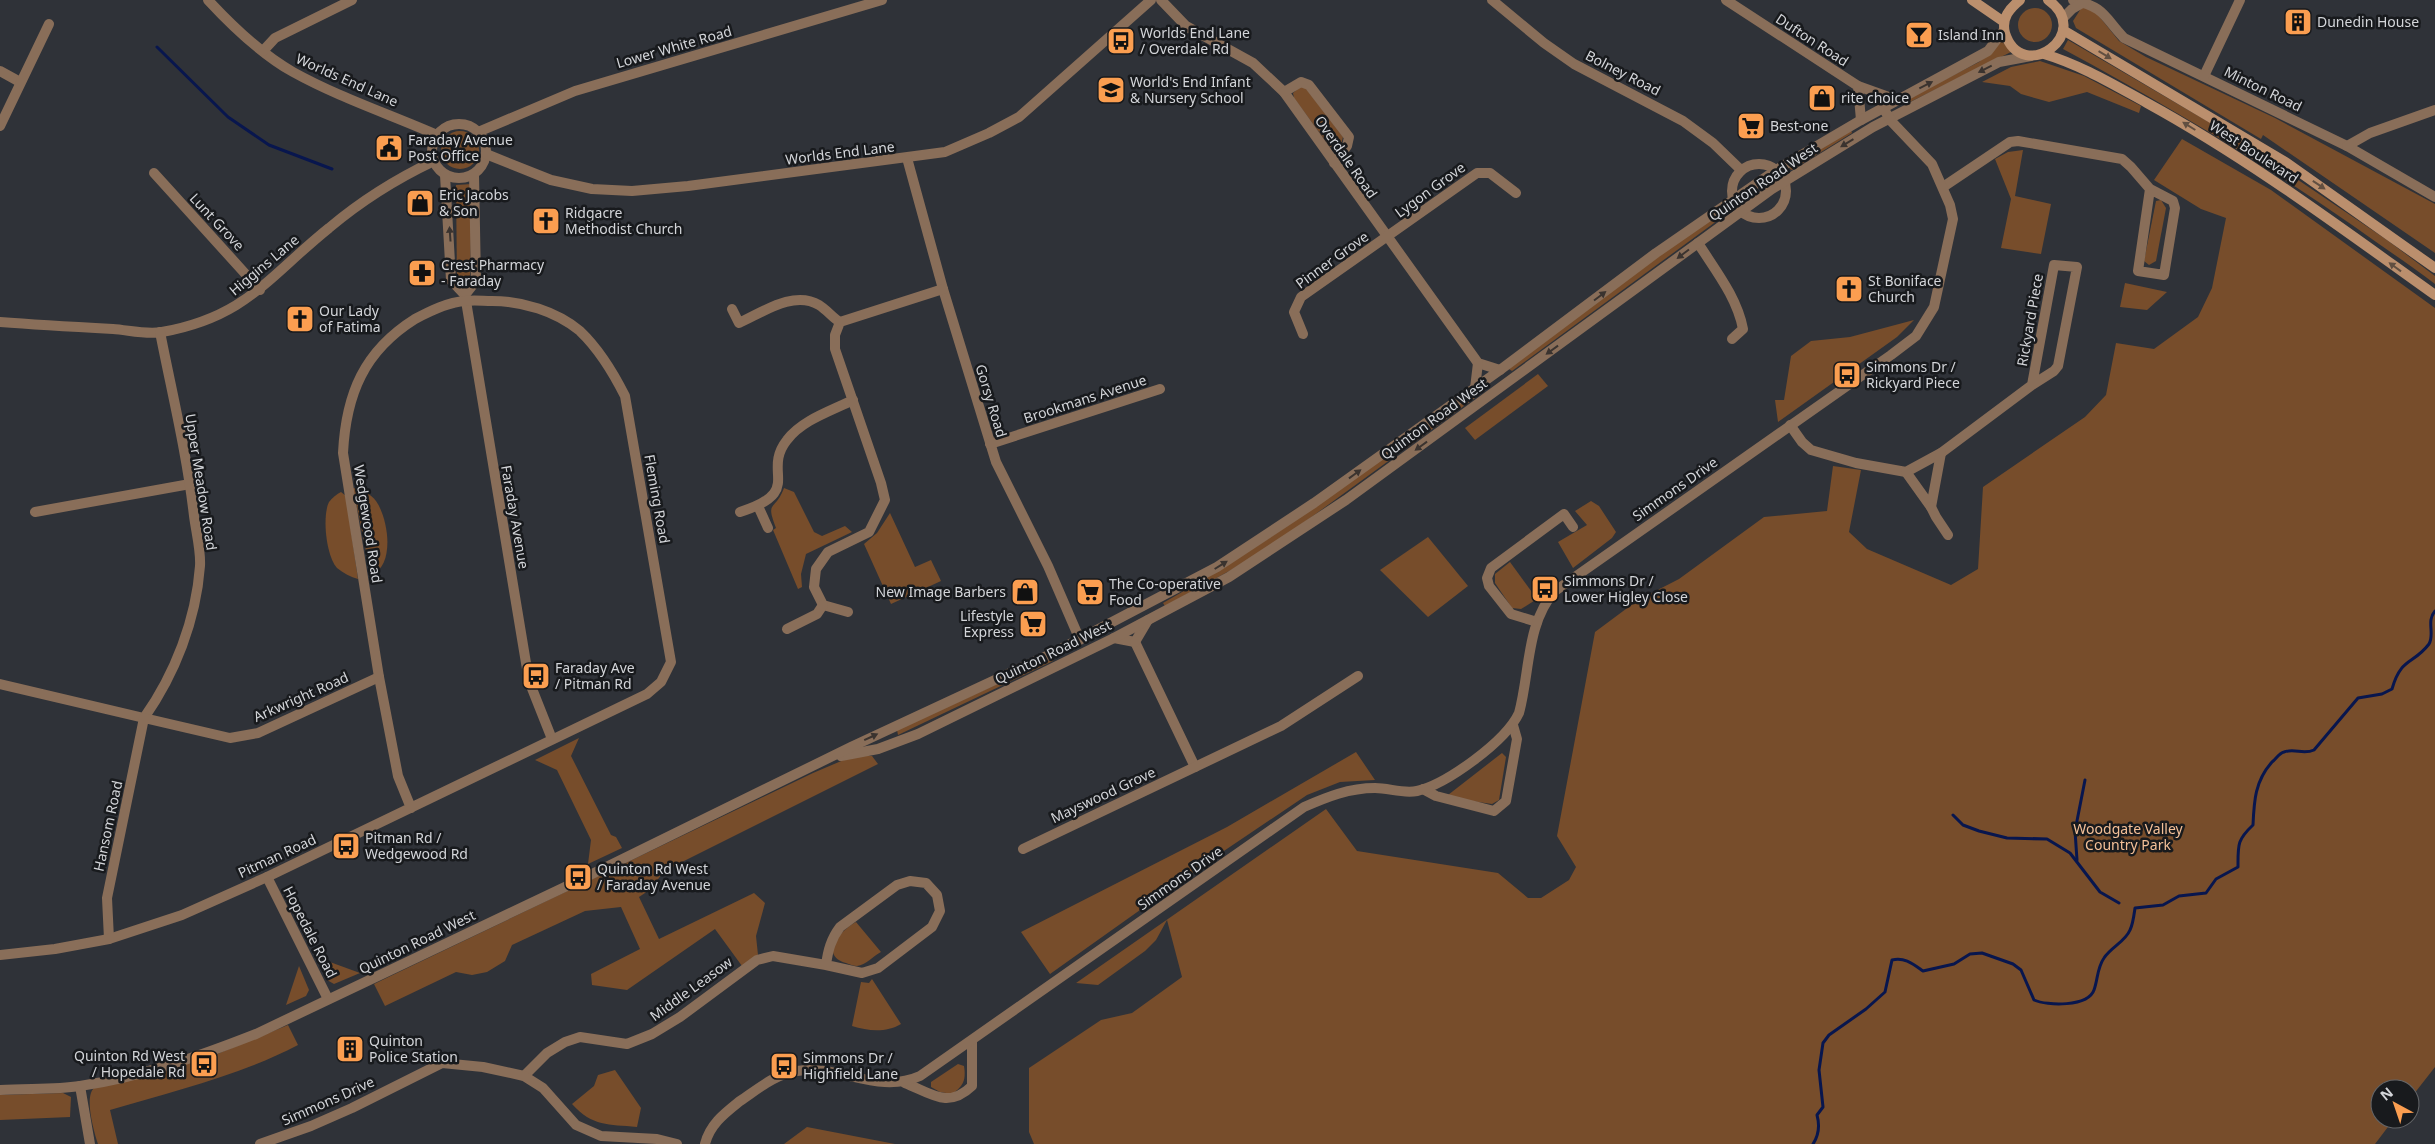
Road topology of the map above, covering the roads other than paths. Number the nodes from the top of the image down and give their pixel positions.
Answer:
1 (208, 0) edge
2 (352, 0) edge
3 (882, 0) edge
4 (1151, 0) edge
5 (1161, 0) edge
6 (1492, 0) edge
7 (1726, 0) edge
8 (1972, 0) edge
9 (2020, 0) edge
10 (2048, 0) edge
11 (2073, 0) edge
12 (2240, 0) edge
13 (2084, 2) junction
14 (2063, 18) junction
15 (49, 24) dead end
16 (2004, 26) junction
17 (2064, 30) junction
18 (263, 52) junction
19 (2044, 54) junction
20 (2031, 56) junction
21 (0, 71) edge
22 (2204, 76) junction
23 (20, 82) junction
24 (1858, 86) junction
25 (1284, 92) junction
26 (1897, 100) junction
27 (1883, 108) junction
28 (2435, 110) edge
29 (1889, 119) junction
30 (1861, 120) junction
31 (0, 126) edge
32 (478, 132) junction
33 (437, 135) junction
34 (2347, 146) junction
35 (486, 154) junction
36 (907, 158) junction
37 (434, 161) junction
38 (1334, 163) junction
39 (1741, 170) junction
40 (1776, 170) junction
41 (154, 173) dead end
42 (474, 174) junction
43 (446, 175) junction
44 (1785, 181) junction
45 (1943, 187) junction
46 (2150, 189) junction
47 (1516, 193) dead end
48 (2435, 197) edge
49 (1732, 200) junction
50 (1740, 211) junction
51 (1386, 238) junction
52 (1698, 243) junction
53 (2435, 268) edge
54 (943, 289) junction
55 (260, 290) junction
56 (2435, 295) edge
57 (465, 298) junction
58 (732, 309) dead end
59 (0, 322) edge
60 (840, 322) junction
61 (160, 332) junction
62 (1303, 334) dead end
63 (1732, 339) dead end
64 (1478, 364) junction
65 (1500, 370) junction
66 (1509, 382) junction
67 (2032, 385) junction
68 (1475, 388) junction
69 (1160, 389) dead end
70 (853, 400) junction
71 (1485, 400) junction
72 (1790, 425) junction
73 (990, 444) junction
74 (1941, 453) junction
75 (1906, 472) junction
76 (190, 484) junction
77 (758, 506) junction
78 (1932, 507) junction
79 (35, 512) dead end
80 (740, 512) dead end
81 (1573, 527) dead end
82 (768, 528) dead end
83 (1948, 536) dead end
84 (823, 605) junction
85 (848, 612) dead end
86 (1122, 618) junction
87 (1148, 620) junction
88 (1537, 622) junction
89 (787, 629) dead end
90 (1114, 638) junction
91 (1080, 640) junction
92 (1136, 642) junction
93 (1099, 644) junction
94 (1358, 676) dead end
95 (379, 677) junction
96 (0, 684) edge
97 (144, 718) junction
98 (1513, 725) junction
99 (552, 739) junction
100 (828, 759) junction
101 (1195, 767) junction
102 (1423, 789) junction
103 (411, 808) junction
104 (1023, 849) dead end
105 (267, 877) junction
106 (109, 939) junction
107 (0, 955) edge
108 (826, 965) junction
109 (328, 999) junction
110 (972, 1041) junction
111 (524, 1076) junction
112 (905, 1083) junction
113 (80, 1086) junction
114 (0, 1090) edge
115 (90, 1144) edge
116 (260, 1144) edge
117 (677, 1144) edge
118 (704, 1144) edge

1 - 18 street, Worlds End Lane
2 - 18 street
3 - 32 street, Lower White Road
4 - 36 street, Worlds End Lane
5 - 25 street, Overdale Road
6 - 39 street, Bolney Road
7 - 24 street, Dufton Road
8 - 16 main road
9 - 16 main road
10 - 14 main road
11 - 13 street, Minton Road
12 - 22 street
13 - 14 street
13 - 22 street, Minton Road
14 - 17 main road
15 - 23 street
16 - 20 main road
26 -> 16 street, Quinton Road West
17 - 19 main road
17 -> 53 main road, West Boulevard
18 - 33 street, Worlds End Lane
19 - 20 main road
56 -> 19 main road, West Boulevard
20 -> 29 street, Quinton Road West
21 - 23 street
22 - 34 street, Minton Road
23 - 31 street
24 - 26 street, Dufton Road
24 - 30 street
25 - 38 street, Overdale Road
25 - 38 street
26 - 27 street, Quinton Road West
27 - 29 street, Simmons Drive
27 - 30 street, Quinton Road West
28 - 34 street
29 -> 44 street, Quinton Road West
29 - 45 street, Simmons Drive
30 - 40 street, Quinton Road West
32 - 33 street
32 - 35 street
33 - 37 street
34 - 48 street, Minton Road
35 - 36 street, Worlds End Lane
35 - 42 street
36 - 54 street, Gorsy Road
37 - 43 street
37 - 55 street, Higgins Lane
38 - 51 street, Overdale Road
39 - 40 street
39 - 49 street
40 - 44 street
40 - 49 street, Quinton Road West
41 - 55 street, Lunt Grove
42 - 43 street
42 - 57 street
57 -> 43 street, Faraday Avenue
44 - 50 street, Quinton Road West
44 - 50 street
45 - 46 street
45 - 72 street, Simmons Drive
46 - 46 street
47 - 51 street, Lygon Grove
49 - 50 street
65 -> 49 street, Quinton Road West
50 - 52 street, Quinton Road West
51 - 62 street, Pinner Grove
51 - 64 street, Overdale Road
52 - 63 street
52 -> 66 street, Quinton Road West
54 - 60 street
54 - 73 street, Gorsy Road
55 - 61 street, Higgins Lane
57 - 95 street, Wedgewood Road
57 - 99 street, Faraday Avenue
57 - 99 street, Fleming Road
58 - 60 street
59 - 61 street, Higgins Lane
60 - 70 street
61 - 76 street, Upper Meadow Road
64 - 65 street
64 - 68 street
65 - 66 street
65 - 68 street, Quinton Road West
66 - 71 street, Quinton Road West
67 - 67 street, Rickyard Piece
67 - 74 street, Rickyard Piece
68 - 71 street
86 -> 68 street, Quinton Road West
69 - 73 street, Brookmans Avenue
70 - 77 street
70 - 84 street
71 -> 87 street, Quinton Road West
72 - 75 street
72 - 88 street, Simmons Drive
73 - 91 street, Gorsy Road
74 - 75 street, Rickyard Piece
74 - 78 street
75 - 78 street
76 - 79 street
76 - 97 street, Upper Meadow Road
77 - 80 street
77 - 82 street
78 - 83 street
81 - 88 street
84 - 85 street
84 - 89 street
86 - 87 street
86 - 91 street, Quinton Road West
87 - 90 street, Quinton Road West
87 - 92 street
88 - 98 street, Simmons Drive
90 - 92 street
90 - 93 street, Quinton Road West
91 - 93 street
100 -> 91 street, Quinton Road West
92 - 101 street
93 - 100 street, Quinton Road West
94 - 101 street, Mayswood Grove
95 - 97 street, Arkwright Road
95 - 103 street, Wedgewood Road
96 - 97 street
97 - 106 street, Hansom Road
98 - 102 street, Simmons Drive
98 - 102 street, Simmons Drive
99 - 103 street, Pitman Road
100 - 109 street, Quinton Road West
101 - 104 street, Mayswood Grove
102 - 110 street, Simmons Drive
103 - 105 street, Pitman Road
105 - 106 street, Pitman Road
105 - 109 street, Hopedale Road
106 - 107 street, Pitman Road
108 - 108 street, Middle Leasow
108 - 111 street, Middle Leasow
109 - 113 street, Quinton Road West
110 - 112 street, Simmons Drive
110 - 112 street
111 - 116 street, Simmons Drive
111 - 117 street, Simmons Drive
112 - 118 street
113 - 114 street, Quinton Road West
113 - 115 street

